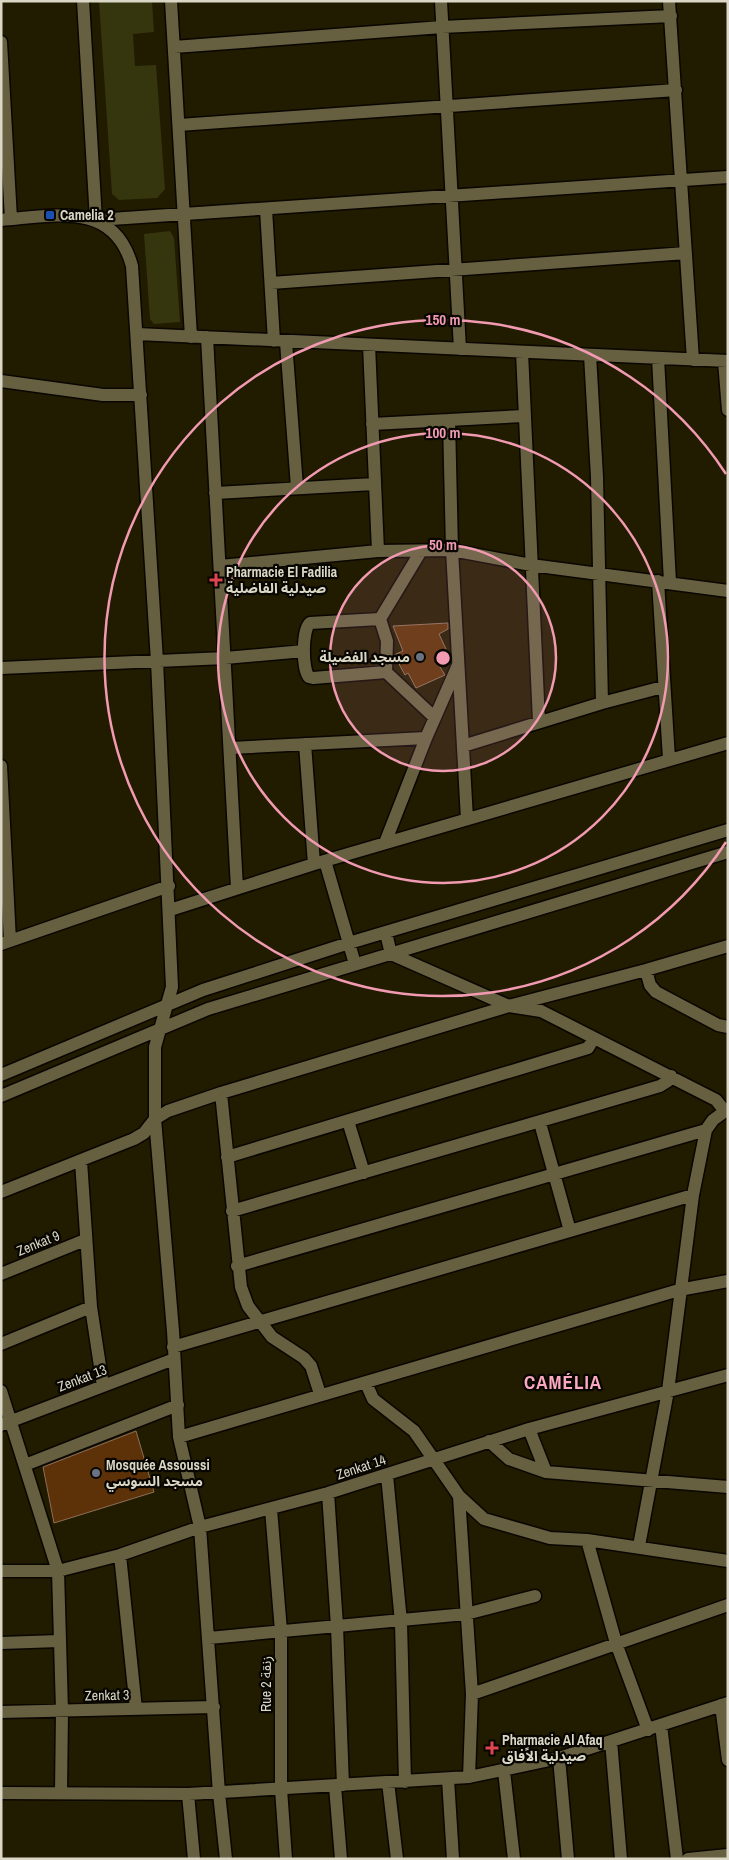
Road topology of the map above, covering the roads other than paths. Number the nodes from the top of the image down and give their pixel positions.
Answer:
1 (83, 1) edge
2 (171, 1) edge
3 (441, 1) edge
4 (669, 1) edge
5 (671, 16) junction
6 (442, 27) junction
7 (1, 42) edge
8 (174, 47) junction
9 (2, 56) edge
10 (676, 90) junction
11 (447, 105) junction
12 (178, 125) junction
13 (728, 177) edge
14 (681, 180) junction
15 (452, 196) junction
16 (266, 209) junction
17 (184, 214) junction
18 (6, 219) edge
19 (96, 220) junction
20 (686, 253) junction
21 (456, 268) junction
22 (270, 283) junction
23 (137, 334) junction
24 (191, 337) junction
25 (207, 338) junction
26 (280, 341) junction
27 (368, 345) junction
28 (460, 349) junction
29 (522, 352) junction
30 (590, 355) junction
31 (658, 358) junction
32 (693, 360) junction
33 (726, 361) edge
34 (1, 382) edge
35 (141, 395) junction
36 (728, 410) edge
37 (524, 416) junction
38 (448, 420) junction
39 (372, 424) junction
40 (374, 484) junction
41 (297, 487) junction
42 (216, 493) junction
43 (452, 550) junction
44 (378, 551) junction
45 (420, 551) junction
46 (531, 564) junction
47 (220, 566) junction
48 (598, 573) junction
49 (664, 581) junction
50 (728, 591) edge
51 (380, 620) junction
52 (304, 651) junction
53 (225, 658) junction
54 (157, 662) junction
55 (460, 662) junction
56 (1, 668) edge
57 (386, 672) junction
58 (662, 687) junction
59 (602, 703) junction
60 (435, 718) junction
61 (539, 722) junction
62 (426, 738) junction
63 (728, 743) edge
64 (305, 744) junction
65 (463, 746) junction
66 (230, 748) junction
67 (668, 758) junction
68 (1, 766) edge
69 (2, 783) edge
70 (467, 819) junction
71 (728, 830) edge
72 (385, 843) junction
73 (728, 852) edge
74 (320, 862) junction
75 (169, 886) junction
76 (237, 888) junction
77 (170, 910) junction
78 (386, 933) junction
79 (6, 943) edge
80 (349, 943) junction
81 (728, 946) edge
82 (391, 954) junction
83 (355, 964) junction
84 (646, 970) junction
85 (168, 1006) junction
86 (509, 1006) junction
87 (728, 1027) edge
88 (159, 1029) junction
89 (594, 1038) junction
90 (1, 1075) edge
91 (671, 1076) junction
92 (221, 1093) junction
93 (1, 1096) edge
94 (726, 1110) edge
95 (155, 1119) junction
96 (348, 1122) junction
97 (540, 1122) junction
98 (706, 1130) junction
99 (227, 1157) junction
100 (81, 1161) junction
101 (364, 1173) junction
102 (554, 1174) junction
103 (1, 1192) edge
104 (693, 1195) junction
105 (232, 1211) junction
106 (570, 1231) junction
107 (85, 1240) junction
108 (237, 1266) junction
109 (1, 1274) edge
110 (728, 1281) edge
111 (679, 1290) junction
112 (91, 1307) junction
113 (258, 1321) junction
114 (1, 1344) edge
115 (174, 1353) junction
116 (728, 1375) edge
117 (366, 1383) junction
118 (103, 1386) junction
119 (1, 1391) edge
120 (668, 1391) junction
121 (320, 1394) junction
122 (178, 1406) junction
123 (7, 1423) edge
124 (529, 1429) junction
125 (179, 1437) junction
126 (489, 1441) junction
127 (432, 1459) junction
128 (25, 1465) junction
129 (546, 1472) junction
130 (387, 1475) junction
131 (653, 1480) junction
132 (728, 1487) edge
133 (328, 1494) junction
134 (459, 1496) junction
135 (271, 1509) junction
136 (200, 1527) junction
137 (587, 1540) junction
138 (639, 1546) junction
139 (120, 1555) junction
140 (728, 1561) edge
141 (1, 1571) edge
142 (58, 1571) junction
143 (535, 1596) dead end
144 (728, 1605) edge
145 (466, 1614) junction
146 (402, 1622) junction
147 (337, 1626) junction
148 (281, 1631) junction
149 (209, 1638) junction
150 (59, 1641) junction
151 (1, 1643) edge
152 (616, 1643) junction
153 (472, 1694) junction
154 (724, 1704) edge
155 (214, 1707) junction
156 (136, 1710) junction
157 (62, 1711) junction
158 (1, 1712) edge
159 (661, 1726) junction
160 (648, 1730) junction
161 (611, 1741) junction
162 (559, 1758) junction
163 (728, 1760) edge
164 (504, 1771) junction
165 (468, 1777) junction
166 (448, 1780) junction
167 (388, 1782) junction
168 (405, 1782) junction
169 (339, 1786) junction
170 (281, 1789) junction
171 (1, 1793) edge
172 (61, 1793) junction
173 (219, 1793) junction
174 (188, 1794) junction
175 (728, 1855) edge
176 (194, 1859) edge
177 (226, 1859) edge
178 (286, 1859) edge
179 (341, 1859) edge
180 (398, 1859) edge
181 (453, 1859) edge
182 (514, 1859) edge
183 (568, 1859) edge
184 (621, 1859) edge
185 (677, 1859) edge
186 (688, 1859) edge

1 - 19 street
2 - 8 street
3 - 6 street
4 - 5 street
5 - 6 street
5 - 10 street
6 - 8 street
6 - 11 street
7 - 9 street
8 - 12 street
9 - 18 street
10 - 11 street
10 - 14 street
11 - 12 street
11 - 15 street
12 - 17 street
13 - 14 street
14 - 15 street
14 - 20 street
15 - 16 street
15 - 21 street
16 - 17 street
16 - 22 street
17 - 19 street
17 - 24 street
18 - 19 street
19 - 23 street
20 - 21 street
20 - 32 street
21 - 22 street
21 - 28 street
22 - 26 street
23 - 24 street
23 - 35 street
24 - 25 street
25 - 26 street
25 - 42 street
26 - 27 street
26 - 41 street
27 - 28 street
27 - 39 street
28 - 29 street
29 - 30 street
29 - 37 street
30 - 31 street
30 - 48 street
31 - 32 street
31 - 49 street
32 - 33 street
33 - 36 street
34 - 35 street
35 - 54 street
37 - 38 street
37 - 46 street
38 - 39 street
38 - 43 street
39 - 40 street
40 - 41 street
40 - 44 street
41 - 42 street
42 - 47 street
43 - 45 street
43 - 46 street
43 - 55 street
44 - 45 street
44 - 47 street
45 - 51 street
46 - 48 street
46 - 61 street
47 - 53 street
48 - 49 street
48 - 59 street
49 - 50 street
49 - 58 street
51 - 52 street
51 - 57 street
52 - 53 street
52 - 57 street
53 - 54 street
53 - 66 street
54 - 56 street
54 - 75 street
55 - 60 street
55 - 65 street
57 - 60 street
58 - 59 street
58 - 67 street
59 - 61 street
60 - 62 street
61 - 65 street
62 - 64 street
62 - 72 street
63 - 67 street
64 - 66 street
64 - 74 street
65 - 70 street
66 - 76 street
67 - 70 street
68 - 69 street
69 - 79 street
70 - 72 street
71 - 78 street
72 - 74 street
73 - 82 street
74 - 76 street
74 - 80 street
75 - 77 street
75 - 79 street
76 - 77 street
77 - 85 street
78 - 80 street
78 - 82 street
80 - 83 street
80 - 85 street
81 - 84 street
82 - 83 street
82 - 86 street
83 - 88 street
84 - 86 street
84 - 87 street
85 - 88 street
85 - 90 street
86 - 89 street
86 - 92 street
88 - 93 street
88 - 95 street
89 - 91 street
89 - 96 street
91 - 94 street
91 - 97 street
92 - 95 street
92 - 99 street
94 - 98 street
95 - 100 street
95 - 115 street
96 - 99 street
96 - 101 street
97 - 101 street
97 - 102 street
98 - 102 street
98 - 104 street
99 - 105 street
100 - 103 street
100 - 107 street
101 - 105 street
102 - 106 street
102 - 108 street
104 - 106 street, Zenkat 13
104 - 111 street
105 - 108 street
106 - 113 street, Zenkat 13
107 - 109 street, Zenkat 9
107 - 112 street
108 - 113 street
110 - 111 street
111 - 117 street
111 - 120 street
112 - 114 street
112 - 118 street
113 - 115 street, Zenkat 13
113 - 121 street
115 - 118 street, Zenkat 13
115 - 122 street
116 - 120 street, Zenkat 14
117 - 121 street
117 - 127 street
118 - 123 street, Zenkat 13
119 - 123 street
120 - 124 street, Zenkat 14
120 - 131 street
121 - 125 street
122 - 125 street
122 - 128 street
123 - 128 street
124 - 126 street, Zenkat 14
124 - 129 street
125 - 136 street
126 - 127 street, Zenkat 14
126 - 129 street
127 - 130 street, Zenkat 14
127 - 134 street
128 - 142 street
129 - 131 street
130 - 133 street, Zenkat 14
130 - 146 street
131 - 132 street
131 - 138 street
133 - 135 street, Zenkat 14
133 - 147 street
134 - 137 street
134 - 145 street
135 - 136 street, Zenkat 14
135 - 148 street, Rue 2 زنقة
136 - 139 street, Zenkat 14
136 - 149 street
137 - 138 street
137 - 152 street
138 - 140 street
139 - 142 street, Zenkat 14
139 - 156 street
141 - 142 street, Zenkat 14
142 - 150 street
143 - 145 street
144 - 152 street
145 - 146 street
145 - 153 street
146 - 147 street
146 - 168 street
147 - 148 street
147 - 169 street
148 - 149 street
148 - 170 street, Rue 2 زنقة
149 - 155 street
150 - 151 street
150 - 157 street
152 - 153 street
152 - 160 street
153 - 165 street
154 - 159 street
154 - 163 street
155 - 156 street, Zenkat 3
155 - 173 street
156 - 157 street, Zenkat 3
157 - 158 street, Zenkat 3
157 - 172 street
159 - 160 street
159 - 185 street
160 - 161 street
161 - 162 street
161 - 184 street
162 - 164 street
162 - 183 street
164 - 165 street
164 - 182 street
165 - 166 street
166 - 168 street
166 - 181 street
167 - 168 street
167 - 169 street
167 - 180 street
169 - 170 street
169 - 179 street
170 - 173 street
170 - 178 street, Rue 2 زنقة
171 - 172 street
172 - 174 street
173 - 174 street
173 - 177 street
174 - 176 street
175 - 186 street

